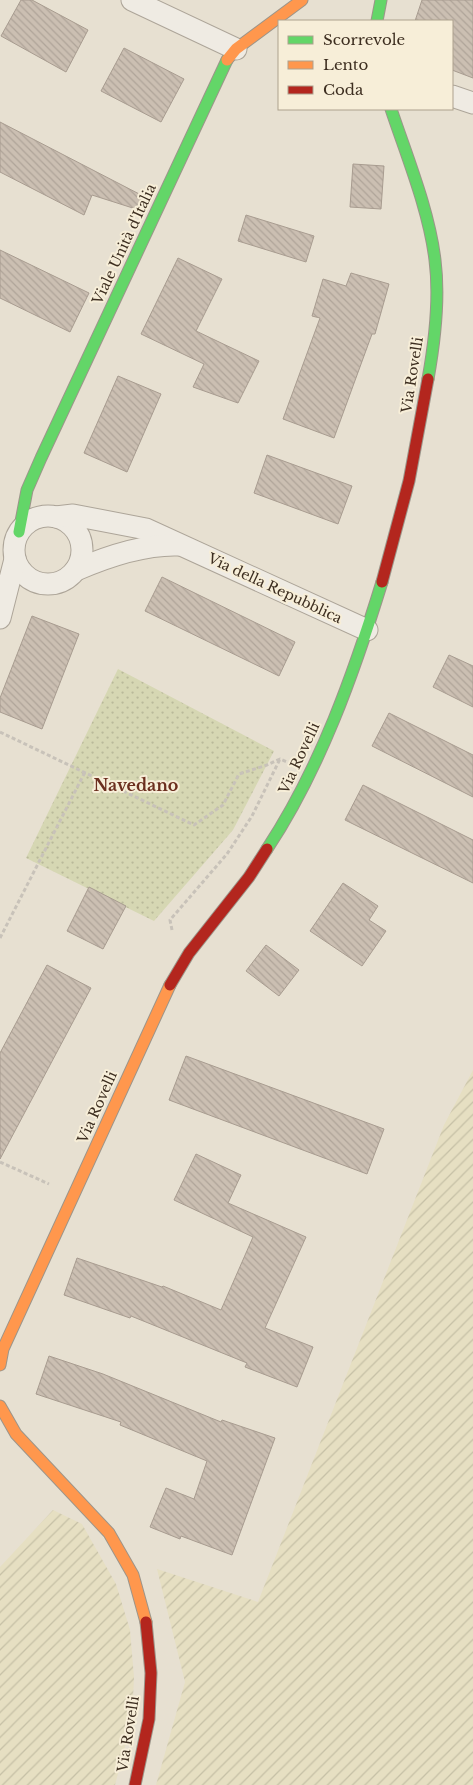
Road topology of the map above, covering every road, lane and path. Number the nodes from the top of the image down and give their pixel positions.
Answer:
1 (132, 0) edge
2 (302, 0) edge
3 (381, 0) edge
4 (377, 20) edge
5 (236, 49) junction
6 (453, 96) edge
7 (473, 103) edge
8 (391, 110) edge
9 (56, 517) junction
10 (19, 532) junction
11 (183, 545) junction
12 (15, 559) junction
13 (76, 570) junction
14 (43, 584) junction
15 (1, 616) edge
16 (366, 630) junction
17 (0, 732) edge
18 (289, 763) dead end
19 (86, 772) junction
20 (0, 938) edge
21 (0, 1162) edge
22 (52, 1186) dead end
23 (0, 1365) edge
24 (0, 1406) edge
25 (135, 1785) edge

1 - 5 street
2 - 5 street, Viale Unità d'Italia
3 - 4 street
5 - 10 street, Viale Unità d'Italia
6 - 7 street
8 - 16 street, Via Rovelli
9 - 10 street
9 - 11 street, Via della Repubblica
9 - 13 street
10 - 12 street
11 - 13 street, Via della Repubblica
11 - 16 street, Via della Repubblica
12 - 14 street
12 - 15 street
13 - 14 street
14 - 15 street
16 - 23 street, Via Rovelli
17 - 19 path
18 - 19 path
19 - 20 path
21 - 22 path
24 - 25 street, Via Rovelli

